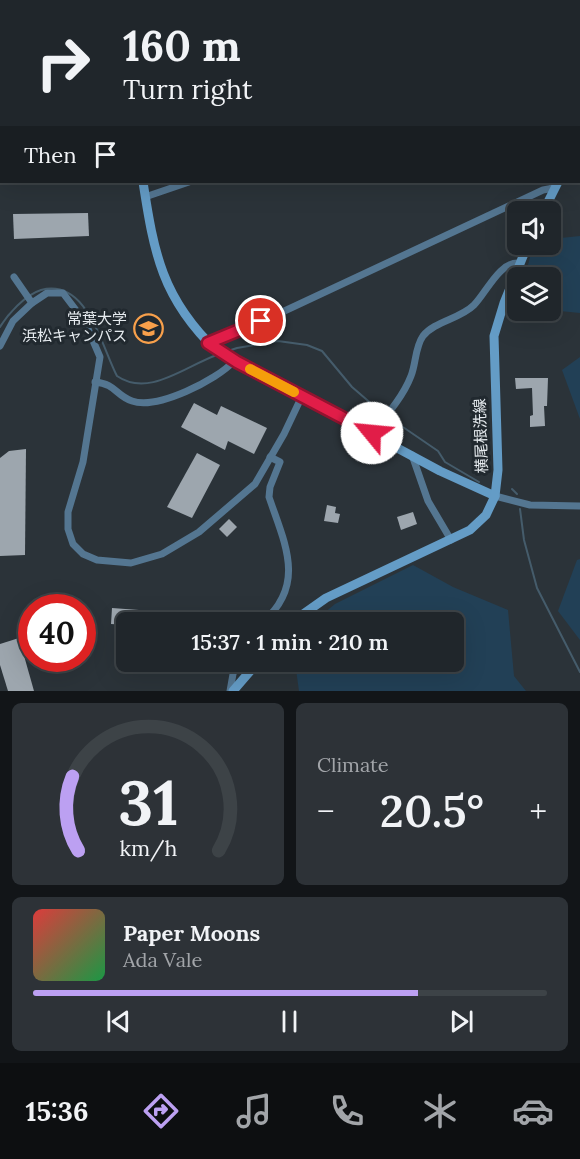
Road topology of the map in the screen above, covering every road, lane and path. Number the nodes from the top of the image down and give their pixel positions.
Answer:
1 (143, 183) edge
2 (186, 183) edge
3 (555, 184) edge
4 (145, 196) junction
5 (548, 201) edge
6 (523, 255) edge
7 (519, 263) junction
8 (14, 277) dead end
9 (31, 302) junction
10 (208, 343) junction
11 (0, 346) edge
12 (234, 361) junction
13 (95, 382) junction
14 (302, 396) junction
15 (372, 433) junction
16 (412, 455) junction
17 (270, 457) junction
18 (495, 496) junction
19 (580, 506) edge
20 (451, 540) junction
21 (272, 612) edge
22 (306, 612) edge
23 (234, 672) edge
24 (249, 672) edge
25 (231, 691) edge

1 - 4 main road
2 - 4 street
3 - 5 main road
3 - 10 street
4 - 10 main road
6 - 7 main road, 横尾根洗線
7 - 15 street
7 - 18 main road, 横尾根洗線
8 - 9 street
9 - 11 street
9 - 13 street
10 - 12 main road
12 - 13 street
12 - 14 main road
13 - 17 street
14 - 15 main road
14 - 17 street
15 - 16 main road
16 - 18 main road
16 - 20 street
17 - 21 street
18 - 19 street
18 - 20 main road, 横尾根洗線
20 - 22 main road, 横尾根洗線
23 - 25 street
24 - 25 main road

